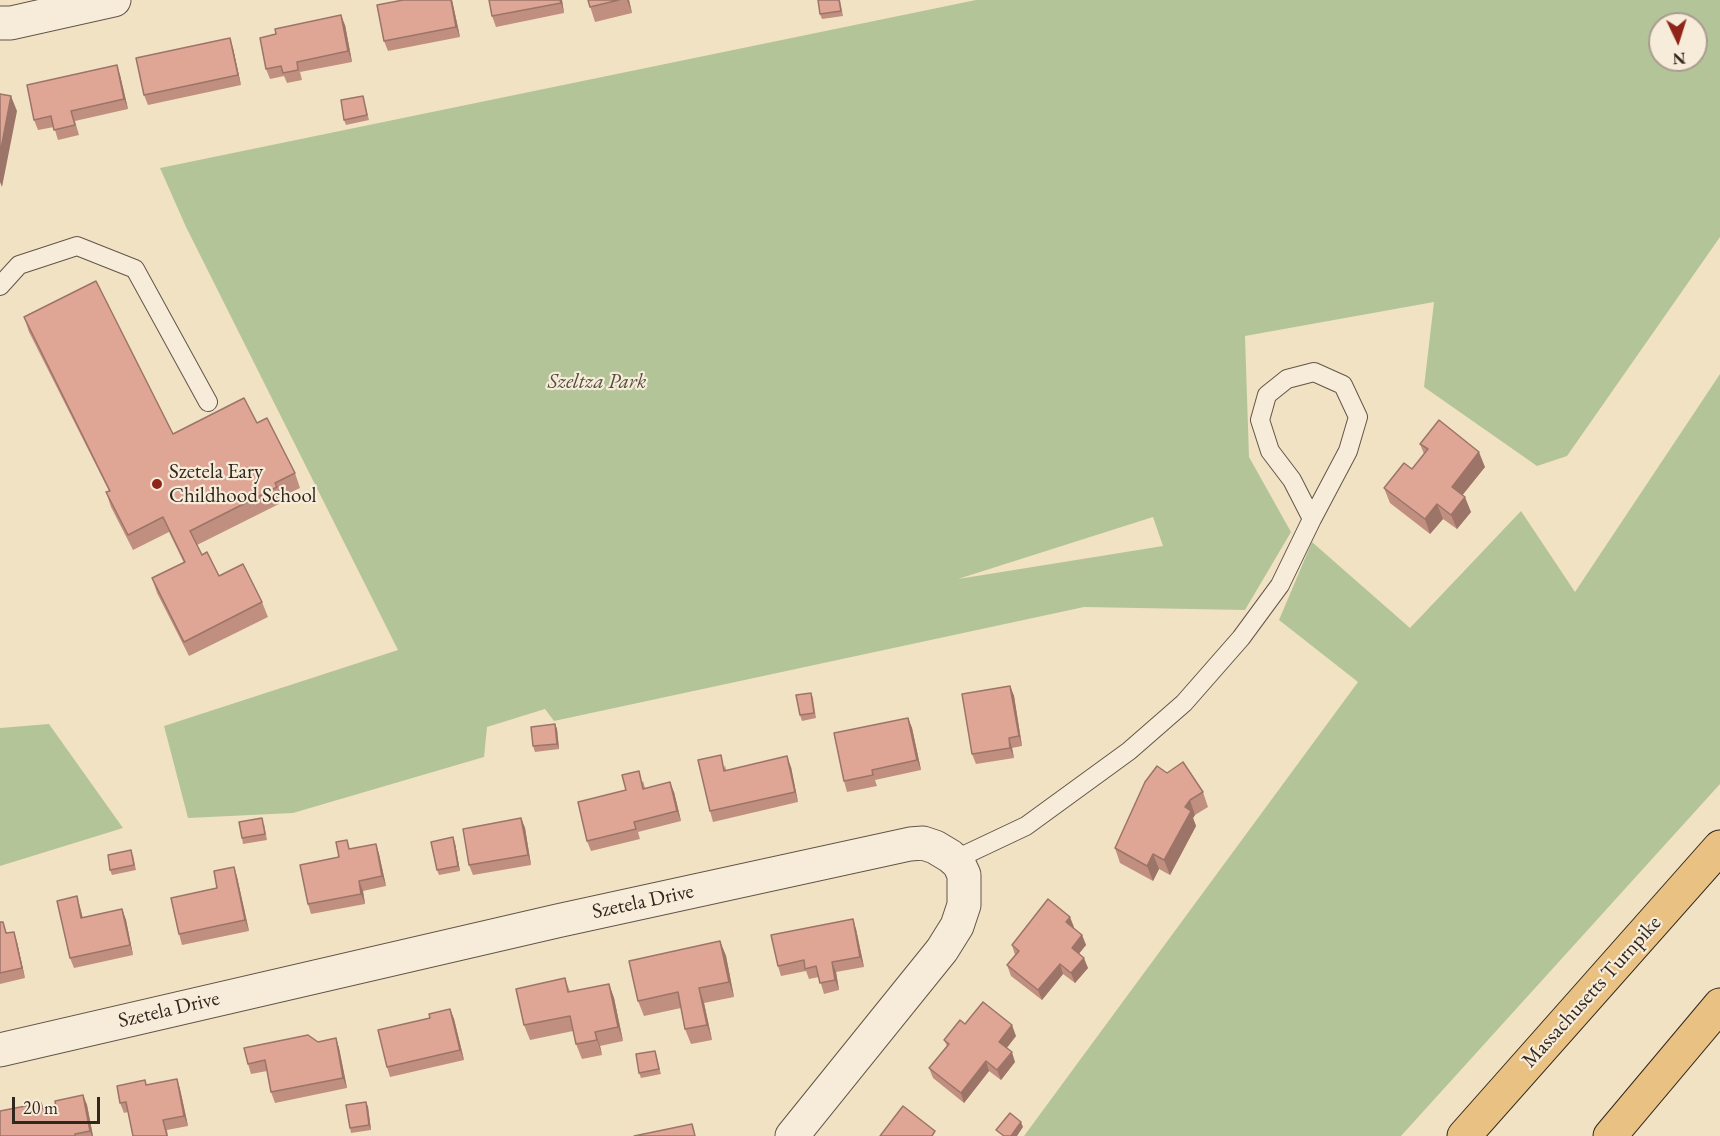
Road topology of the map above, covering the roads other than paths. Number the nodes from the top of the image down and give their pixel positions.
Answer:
1 (114, 0) edge
2 (0, 23) edge
3 (0, 286) edge
4 (208, 402) dead end
5 (1312, 519) junction
6 (1720, 847) edge
7 (954, 860) junction
8 (1720, 1005) edge
9 (0, 1050) edge
10 (792, 1136) edge
11 (1464, 1136) edge
12 (1610, 1136) edge

1 - 2 street
3 - 4 lane
5 - 5 lane
5 - 7 lane
6 - 11 highway, Massachusetts Turnpike
7 - 9 street, Szetela Drive
7 - 10 street
8 - 12 highway

